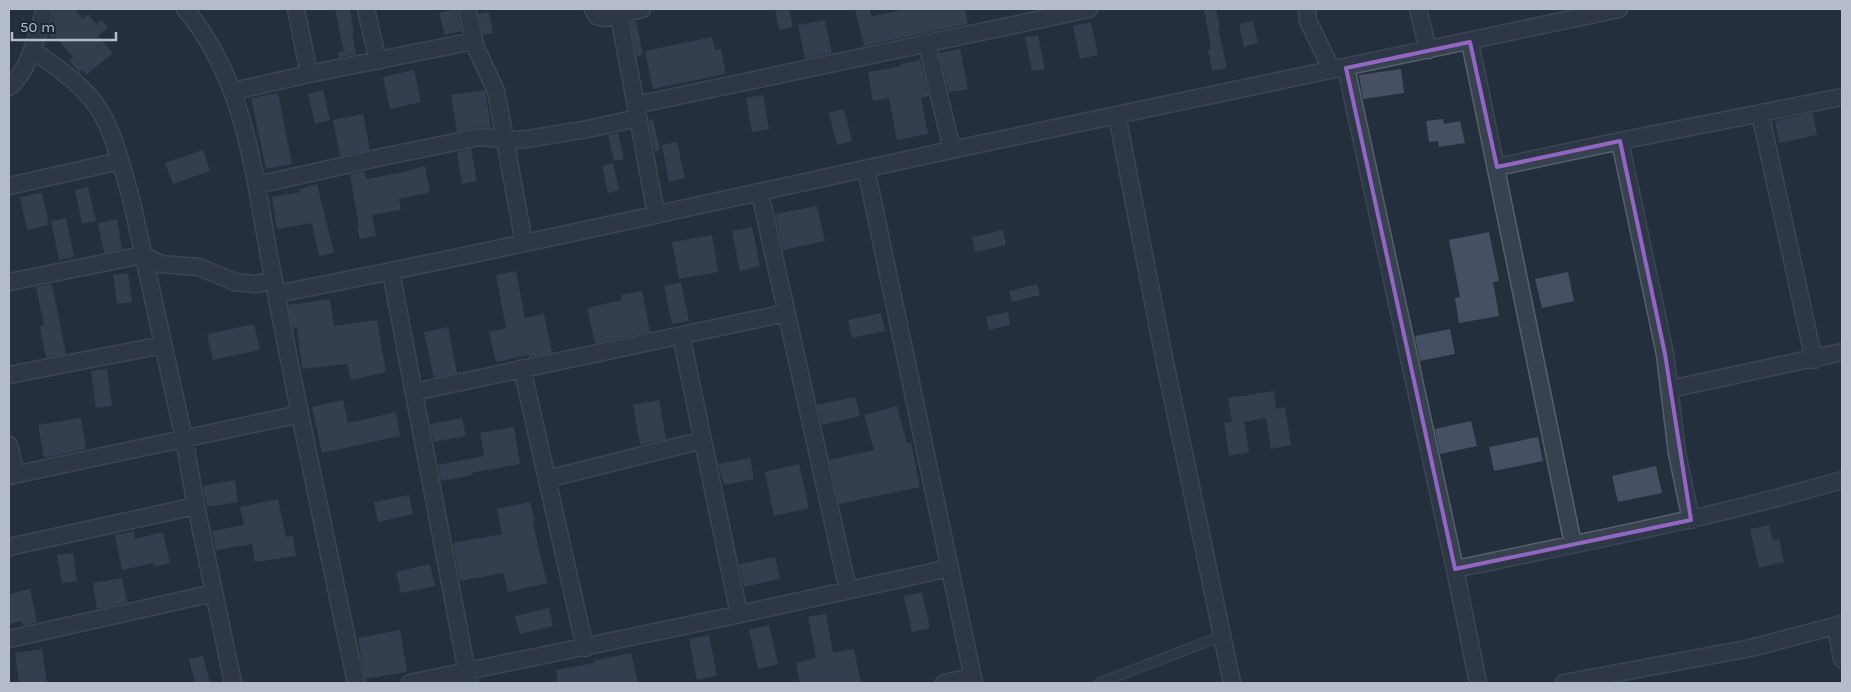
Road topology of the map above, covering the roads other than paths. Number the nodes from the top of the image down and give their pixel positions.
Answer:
1 (45, 9) edge
2 (185, 9) edge
3 (296, 9) edge
4 (366, 9) edge
5 (593, 9) edge
6 (642, 9) edge
7 (1089, 9) edge
8 (1307, 9) edge
9 (1418, 9) edge
10 (1619, 9) edge
11 (471, 10) edge
12 (619, 14) junction
13 (474, 42) junction
14 (1470, 42) junction
15 (928, 44) junction
16 (32, 50) junction
17 (1428, 50) junction
18 (378, 61) junction
19 (1339, 69) junction
20 (309, 74) junction
21 (12, 79) edge
22 (234, 91) junction
23 (1842, 97) edge
24 (637, 112) junction
25 (1760, 113) junction
26 (1116, 115) junction
27 (505, 140) junction
28 (1620, 141) junction
29 (952, 150) junction
30 (120, 161) junction
31 (1497, 167) junction
32 (866, 169) junction
33 (257, 185) junction
34 (9, 186) edge
35 (760, 193) junction
36 (656, 214) junction
37 (524, 243) junction
38 (143, 255) junction
39 (391, 272) junction
40 (9, 282) edge
41 (275, 287) junction
42 (786, 313) junction
43 (680, 335) junction
44 (163, 345) junction
45 (1842, 352) edge
46 (1814, 360) junction
47 (522, 368) junction
48 (9, 375) edge
49 (1670, 389) junction
50 (414, 392) junction
51 (300, 414) junction
52 (184, 439) junction
53 (702, 440) junction
54 (9, 445) edge
55 (12, 475) edge
56 (547, 479) junction
57 (1842, 480) edge
58 (196, 506) junction
59 (1690, 520) junction
60 (1573, 544) junction
61 (9, 547) edge
62 (950, 568) junction
63 (1455, 568) junction
64 (848, 590) junction
65 (214, 593) junction
66 (738, 614) junction
67 (1839, 625) edge
68 (1222, 636) junction
69 (9, 638) edge
70 (585, 648) junction
71 (1842, 659) edge
72 (468, 677) edge
73 (973, 680) edge
74 (233, 683) edge
75 (356, 683) edge
76 (410, 683) edge
77 (944, 683) edge
78 (1099, 683) edge
79 (1232, 683) edge
80 (1478, 683) edge
81 (1564, 683) edge

1 - 16 street
2 - 22 street
3 - 20 street
4 - 18 street
5 - 12 street
6 - 12 street
7 - 15 street
8 - 19 street
9 - 17 street
10 - 14 street
11 - 13 street
12 - 24 street
13 - 18 street
13 - 27 street
14 - 17 street
14 - 31 street
15 - 24 street
15 - 29 street
16 - 21 street
16 - 30 street
17 - 19 street
18 - 20 street
19 - 26 street
19 - 63 street
20 - 22 street
22 - 33 street
23 - 25 street
24 - 27 street
24 - 36 street
25 - 28 street
25 - 46 street
26 - 29 street
26 - 68 street
27 - 33 street
27 - 37 street
28 - 31 street
28 - 49 street
29 - 32 street
30 - 34 street
30 - 38 street
31 - 60 street
32 - 35 street
32 - 62 street
33 - 41 street
35 - 36 street
35 - 42 street
36 - 37 street
37 - 39 street
38 - 40 street
38 - 41 street
38 - 44 street
39 - 41 street
39 - 50 street
41 - 51 street
42 - 43 street
42 - 64 street
43 - 47 street
43 - 53 street
44 - 48 street
44 - 52 street
45 - 46 street
46 - 49 street
47 - 50 street
47 - 56 street
49 - 59 street
50 - 72 street
51 - 52 street
51 - 75 street
52 - 55 street
52 - 58 street
53 - 56 street
53 - 66 street
54 - 55 street
56 - 70 street
57 - 59 street
58 - 61 street
58 - 65 street
59 - 60 street
60 - 63 street
62 - 64 street
62 - 73 street
63 - 80 street
64 - 66 street
65 - 69 street
65 - 74 street
66 - 70 street
67 - 71 street
67 - 81 street
68 - 78 lane
68 - 79 street
70 - 72 street
72 - 76 street
73 - 77 street

